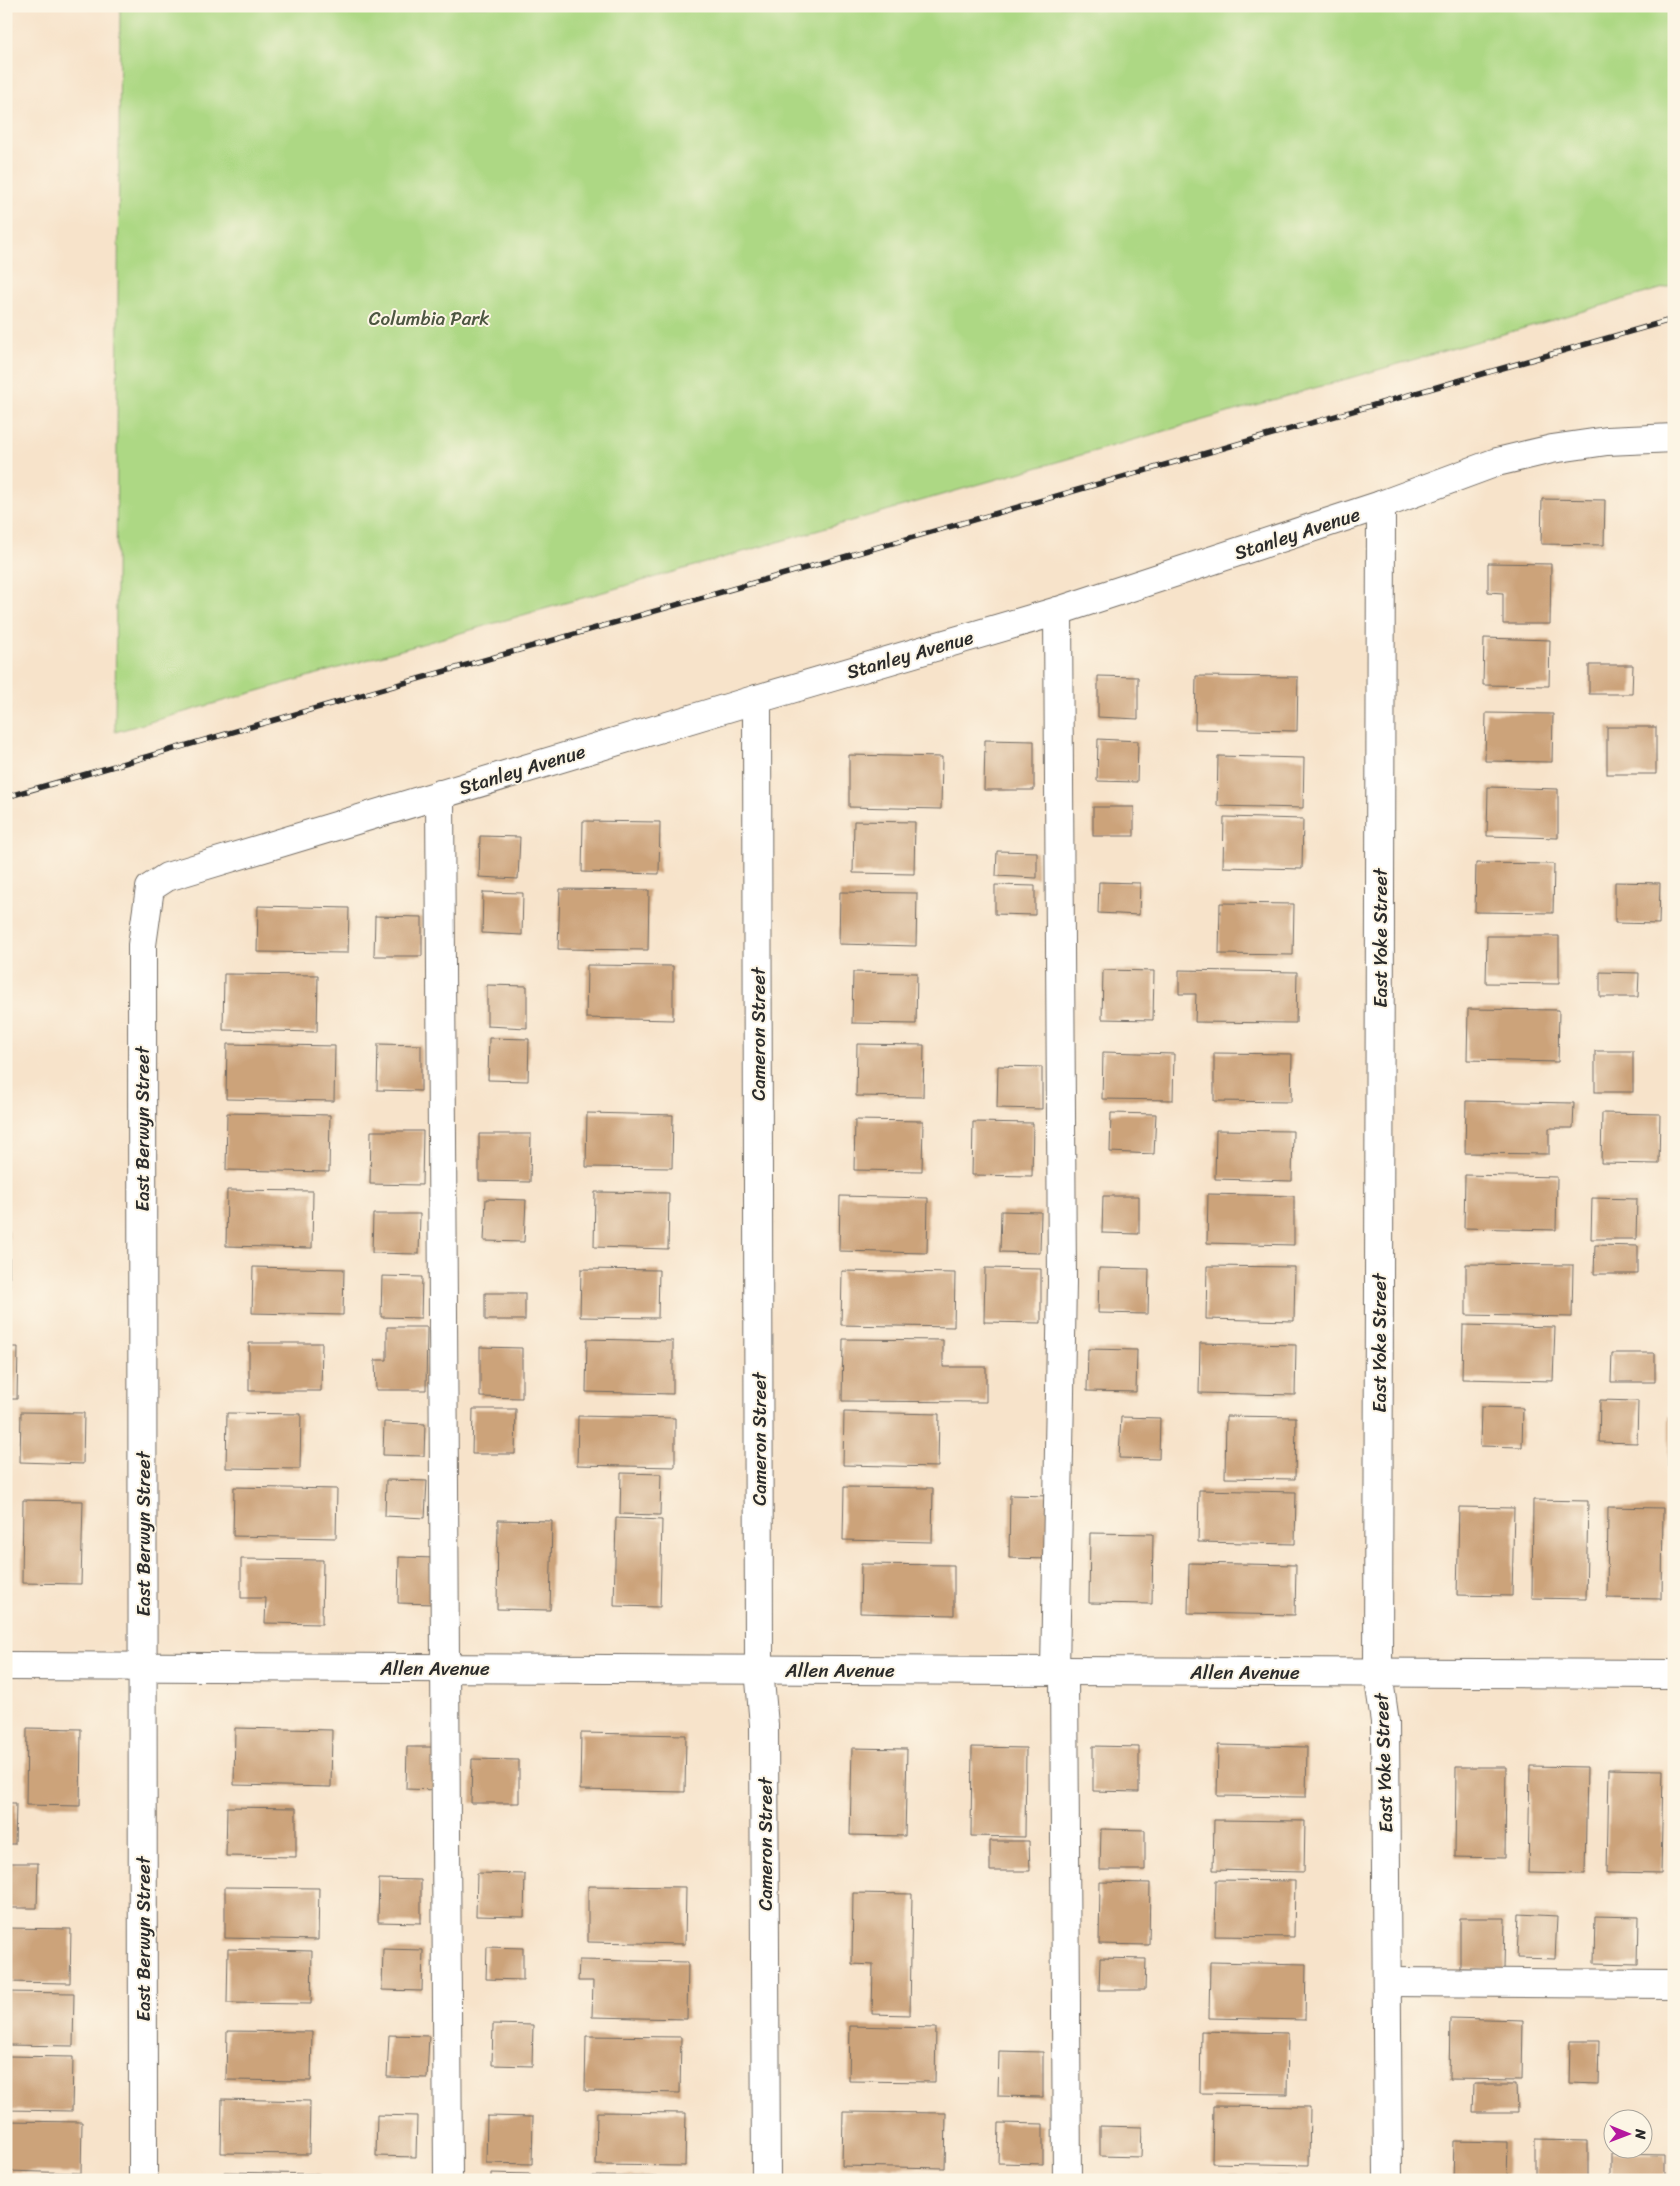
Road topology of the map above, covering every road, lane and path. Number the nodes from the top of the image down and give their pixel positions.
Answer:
1 (1674, 438) edge
2 (1381, 505) junction
3 (1058, 611) junction
4 (757, 699) junction
5 (440, 794) junction
6 (150, 888) joint
7 (6, 1666) edge
8 (143, 1666) junction
9 (446, 1668) junction
10 (759, 1669) junction
11 (1059, 1671) junction
12 (1378, 1673) junction
13 (1674, 1674) edge
14 (1387, 1982) junction
15 (1674, 1984) edge
16 (143, 2180) edge
17 (448, 2180) edge
18 (766, 2180) edge
19 (1067, 2180) edge
20 (1388, 2180) edge

1 - 2 street, Stanley Avenue
2 - 3 street, Stanley Avenue
2 - 12 street, East Yoke Street
3 - 4 street, Stanley Avenue
3 - 11 street
4 - 5 street, Stanley Avenue
4 - 10 street, Cameron Street
5 - 6 street, Stanley Avenue
5 - 9 street
6 - 8 street, East Berwyn Street
7 - 8 street, Allen Avenue
8 - 9 street, Allen Avenue
8 - 16 street, East Berwyn Street
9 - 10 street, Allen Avenue
9 - 17 street
10 - 11 street, Allen Avenue
10 - 18 street, Cameron Street
11 - 12 street, Allen Avenue
11 - 19 street
12 - 13 street, Allen Avenue
12 - 14 street, East Yoke Street
14 - 15 street
14 - 20 street, East Yoke Street

